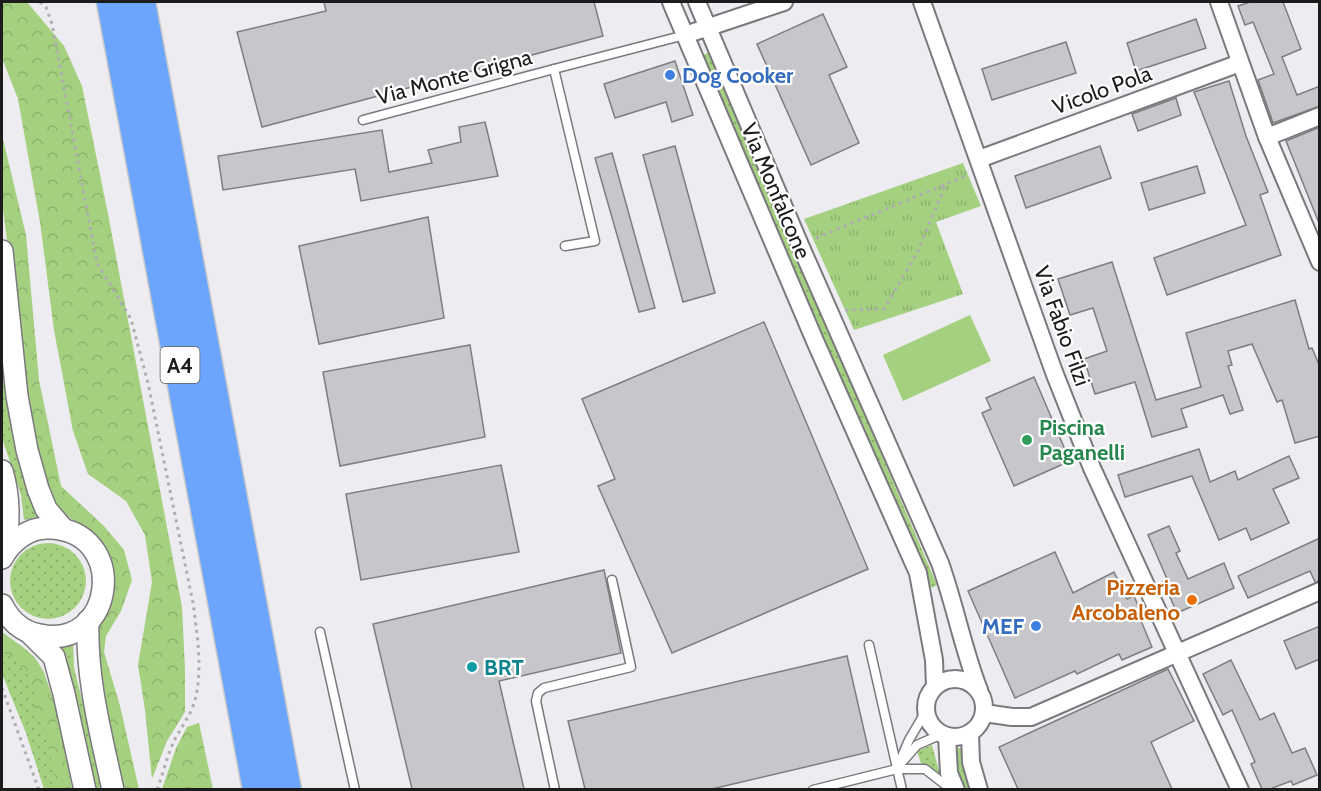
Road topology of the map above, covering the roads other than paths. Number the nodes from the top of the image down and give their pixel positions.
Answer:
1 (112, 2) edge
2 (140, 2) edge
3 (671, 2) edge
4 (698, 2) edge
5 (784, 2) edge
6 (922, 2) edge
7 (1218, 2) edge
8 (709, 26) junction
9 (685, 35) junction
10 (1240, 63) junction
11 (554, 69) junction
12 (1320, 116) edge
13 (363, 120) dead end
14 (1267, 137) junction
15 (981, 166) junction
16 (565, 246) dead end
17 (2, 251) edge
18 (1320, 262) edge
19 (2, 471) edge
20 (63, 529) junction
21 (3, 555) edge
22 (612, 580) dead end
23 (1320, 591) edge
24 (3, 611) edge
25 (88, 621) junction
26 (321, 632) dead end
27 (31, 633) junction
28 (869, 645) dead end
29 (1178, 654) junction
30 (936, 686) junction
31 (979, 690) junction
32 (926, 711) junction
33 (984, 713) junction
34 (970, 733) junction
35 (944, 735) junction
36 (897, 769) junction
37 (85, 789) edge
38 (113, 789) edge
39 (258, 789) edge
40 (286, 789) edge
41 (355, 789) edge
42 (555, 789) edge
43 (813, 789) edge
44 (902, 789) edge
45 (954, 789) edge
46 (979, 789) edge
47 (1240, 789) edge

1 - 39 highway, A4
2 - 40 highway, A4
3 - 9 street, Via Monfalcone
4 - 8 street, Via Monfalcone
5 - 8 street
6 - 15 street, Via Fabio Filzi
7 - 10 street
8 - 9 street
8 - 31 street, Via Monfalcone
9 - 11 lane
9 - 30 street, Via Monfalcone
10 - 14 street
10 - 15 street, Vicolo Pola
11 - 13 lane, Via Monte Grigna
11 - 16 lane
12 - 14 street
14 - 18 street
15 - 29 street, Via Fabio Filzi
17 - 20 street
19 - 21 street
20 - 21 street
20 - 25 street
22 - 42 lane
23 - 29 street
24 - 27 street
25 - 27 street
25 - 38 street
26 - 41 lane
27 - 37 street
28 - 36 lane
29 - 33 street
29 - 47 street, Via Fabio Filzi
30 - 31 street
30 - 32 street
31 - 33 street
32 - 35 street
32 - 36 lane
33 - 34 street
34 - 35 street
34 - 46 street
35 - 36 lane
35 - 45 street
36 - 43 lane
36 - 44 lane
36 - 45 lane

